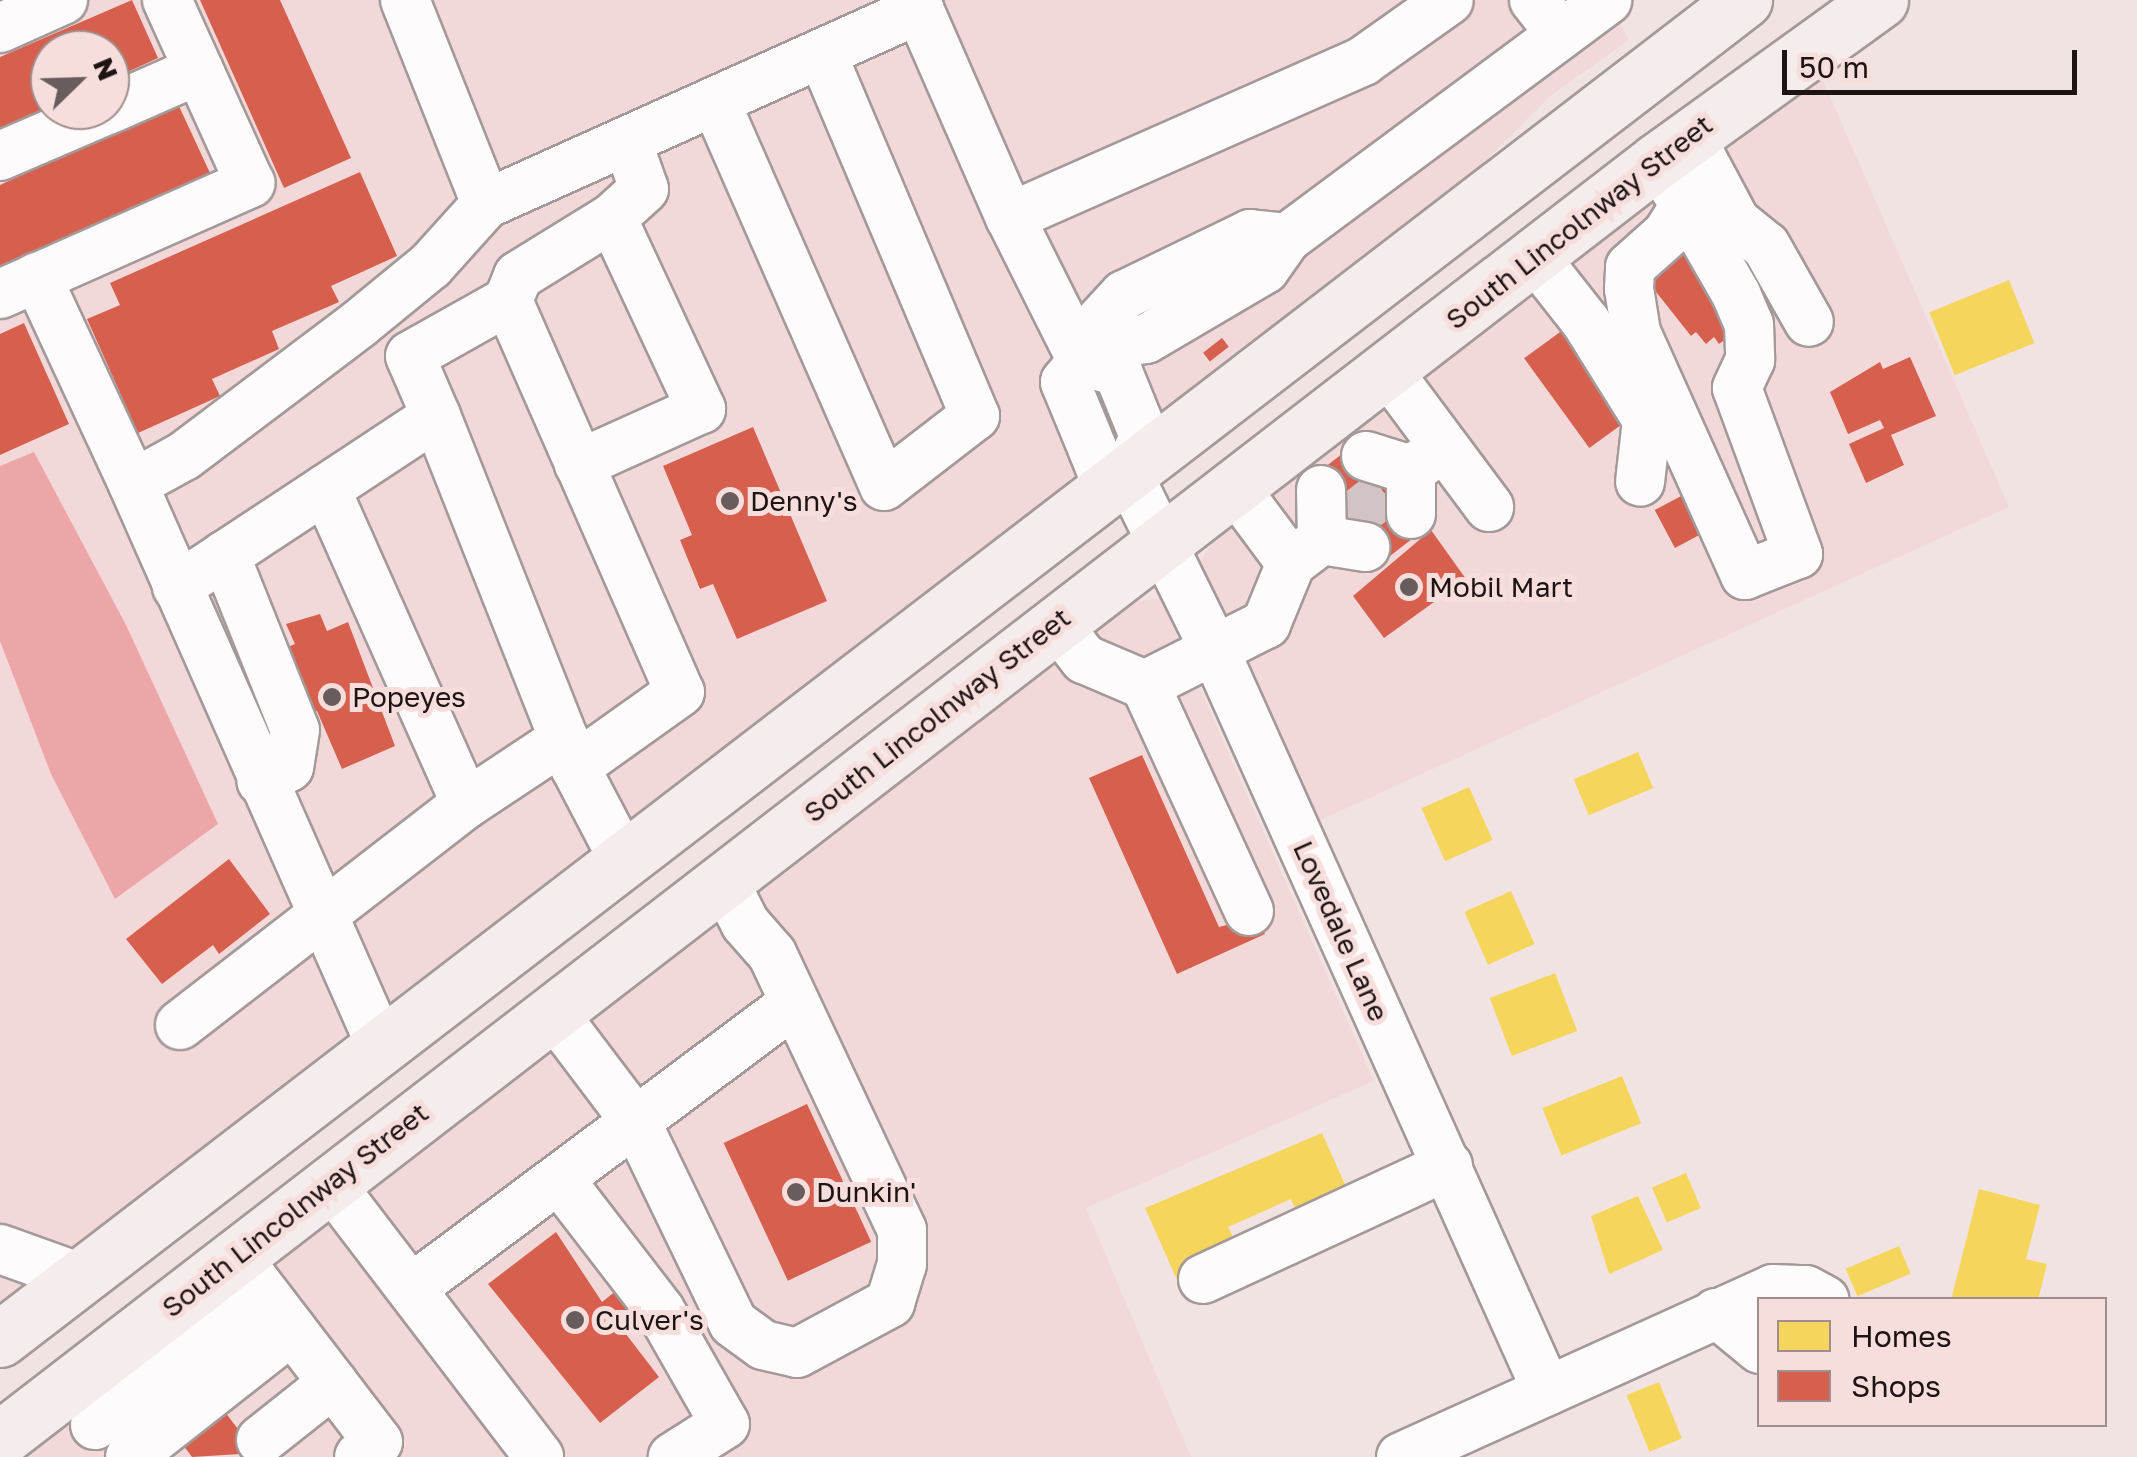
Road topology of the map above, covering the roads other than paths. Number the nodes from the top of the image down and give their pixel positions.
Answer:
1 (63, 0) edge
2 (167, 0) edge
3 (405, 0) edge
4 (1449, 0) edge
5 (1608, 0) edge
6 (1744, 0) edge
7 (1880, 0) edge
8 (917, 4) edge
9 (1547, 17) edge
10 (0, 28) edge
11 (822, 52) junction
12 (199, 70) junction
13 (130, 100) edge
14 (715, 100) junction
15 (60, 130) edge
16 (627, 140) junction
17 (0, 156) edge
18 (1677, 167) junction
19 (486, 204) junction
20 (1010, 217) junction
21 (612, 218) junction
22 (1534, 256) junction
23 (19, 285) edge
24 (508, 301) junction
25 (1810, 322) dead end
26 (1079, 354) junction
27 (1387, 370) junction
28 (436, 416) junction
29 (580, 464) junction
30 (1128, 474) junction
31 (1640, 482) dead end
32 (133, 484) junction
33 (326, 488) junction
34 (1236, 488) junction
35 (1489, 507) dead end
36 (1163, 540) junction
37 (225, 555) junction
38 (177, 586) junction
39 (1056, 623) junction
40 (1214, 651) junction
41 (1145, 685) junction
42 (570, 753) junction
43 (261, 781) junction
44 (466, 804) junction
45 (623, 859) junction
46 (724, 881) junction
47 (1249, 911) dead end
48 (321, 918) junction
49 (795, 1003) junction
50 (552, 1011) junction
51 (180, 1025) dead end
52 (381, 1046) junction
53 (636, 1122) junction
54 (1448, 1166) junction
55 (559, 1179) junction
56 (329, 1182) junction
57 (0, 1249) edge
58 (78, 1277) junction
59 (1203, 1279) dead end
60 (412, 1288) junction
61 (264, 1293) junction
62 (1761, 1297) edge
63 (1817, 1297) edge
64 (1757, 1298) edge
65 (1716, 1313) junction
66 (0, 1340) edge
67 (1757, 1347) edge
68 (333, 1383) junction
69 (1547, 1391) junction
70 (95, 1425) dead end
71 (13, 1439) edge
72 (261, 1440) dead end
73 (130, 1457) edge
74 (359, 1457) edge
75 (539, 1457) edge
76 (673, 1457) edge
77 (1401, 1457) edge

1 - 10 street
2 - 12 street
3 - 19 street
4 - 20 street
5 - 9 street
6 - 30 main road
7 - 18 main road, South Lincolnway Street
8 - 11 street
8 - 20 street
9 - 26 street
11 - 14 street
11 - 14 street
12 - 13 street
12 - 23 street
14 - 16 street
15 - 17 street
16 - 19 street
16 - 21 street
18 - 18 street
18 - 22 main road, South Lincolnway Street
18 - 25 street
19 - 32 street
20 - 26 street
21 - 24 street
21 - 29 street
22 - 27 main road, South Lincolnway Street
22 - 31 street
23 - 32 street
24 - 28 street
24 - 29 street
26 - 30 street
27 - 34 main road, South Lincolnway Street
27 - 35 street
28 - 33 street
28 - 42 street
29 - 42 street
30 - 36 street, Lovedale Lane
30 - 45 main road
32 - 38 street
33 - 37 street
33 - 44 street
34 - 36 main road, South Lincolnway Street
34 - 40 street
36 - 39 main road, South Lincolnway Street
36 - 40 street, Lovedale Lane
37 - 38 street
37 - 43 street
38 - 43 street
39 - 41 street
39 - 46 main road, South Lincolnway Street
40 - 41 street
40 - 54 street, Lovedale Lane
41 - 47 street
42 - 44 street
42 - 45 street
43 - 48 street
44 - 48 street
45 - 52 main road
46 - 49 street
46 - 50 main road, South Lincolnway Street
48 - 51 street
48 - 52 street
49 - 53 street
49 - 53 street
50 - 53 street
50 - 56 main road, South Lincolnway Street
52 - 58 main road
53 - 55 street
54 - 59 street
54 - 69 street, Lovedale Lane
55 - 60 street
55 - 76 street
56 - 60 street
56 - 61 main road, South Lincolnway Street
57 - 58 street
58 - 66 main road
60 - 75 street
61 - 68 street
61 - 70 street
61 - 71 main road, South Lincolnway Street
61 - 73 street
62 - 63 street
64 - 65 street
65 - 67 street
65 - 69 street
68 - 72 street
68 - 74 street
69 - 77 street

